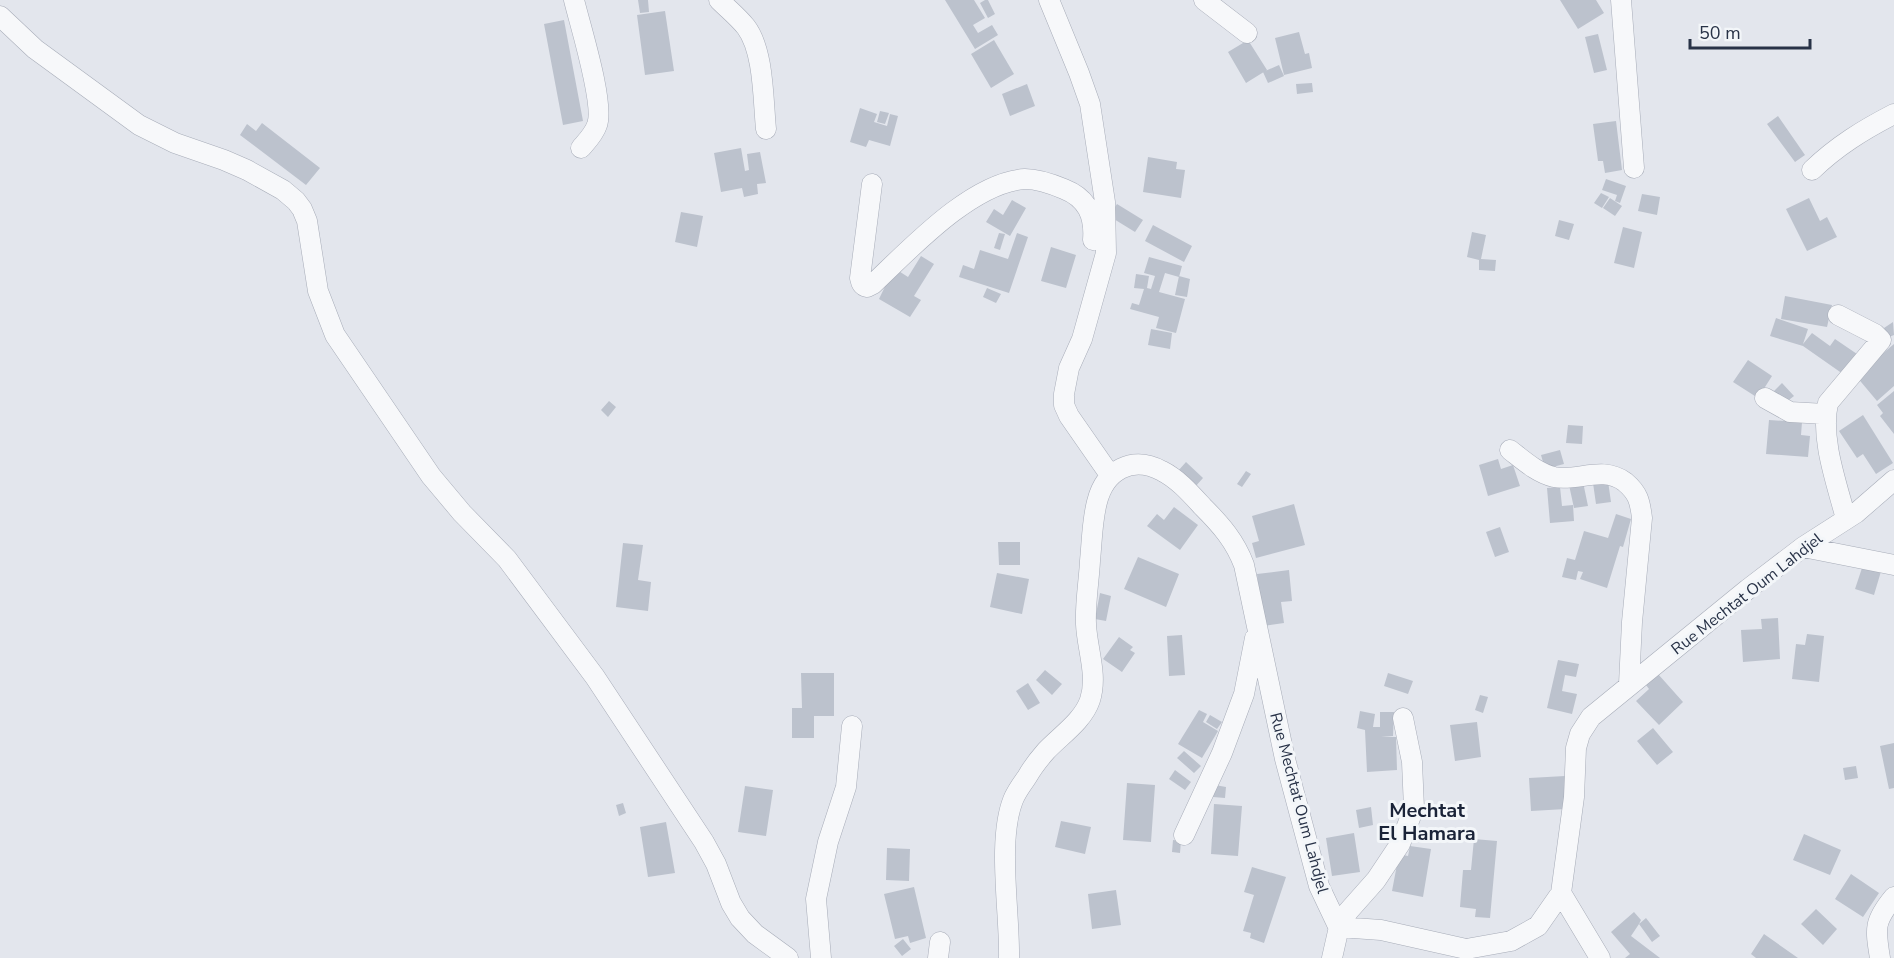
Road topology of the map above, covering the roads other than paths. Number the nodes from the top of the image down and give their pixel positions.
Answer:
1 (574, 0) edge
2 (719, 0) edge
3 (1049, 0) edge
4 (1204, 0) edge
5 (1621, 0) edge
6 (0, 16) edge
7 (1247, 33) dead end
8 (1894, 114) edge
9 (766, 129) dead end
10 (580, 148) dead end
11 (1634, 168) dead end
12 (1812, 170) dead end
13 (872, 184) dead end
14 (1092, 305) junction
15 (1838, 315) dead end
16 (1765, 399) dead end
17 (1825, 414) junction
18 (1510, 450) dead end
19 (1110, 475) junction
20 (1894, 480) edge
21 (1846, 519) junction
22 (1803, 548) junction
23 (1894, 565) edge
24 (1257, 630) junction
25 (1629, 684) junction
26 (1403, 718) dead end
27 (852, 726) dead end
28 (1184, 835) dead end
29 (1561, 893) junction
30 (1894, 897) edge
31 (1888, 919) edge
32 (1338, 925) junction
33 (788, 958) edge
34 (821, 958) edge
35 (1009, 958) edge
36 (1332, 958) edge
37 (1600, 958) edge
38 (1880, 958) edge

1 - 10 street
2 - 9 street
3 - 14 street
4 - 7 street
5 - 11 street
6 - 33 street
8 - 12 street
13 - 14 street
14 - 19 street
15 - 17 street
16 - 17 street
17 - 21 street
18 - 25 street
19 - 24 street, Rue Mechtat Oum Lahdjel
19 - 35 street
20 - 21 street, Rue Mechtat Oum Lahdjel
21 - 22 street, Rue Mechtat Oum Lahdjel
22 - 23 street
22 - 25 street, Rue Mechtat Oum Lahdjel
24 - 28 street
24 - 32 street, Rue Mechtat Oum Lahdjel
25 - 29 street, Rue Mechtat Oum Lahdjel
26 - 32 street
27 - 34 street
29 - 32 street, Rue Mechtat Oum Lahdjel
29 - 37 street
30 - 31 street
31 - 38 street
32 - 36 street

